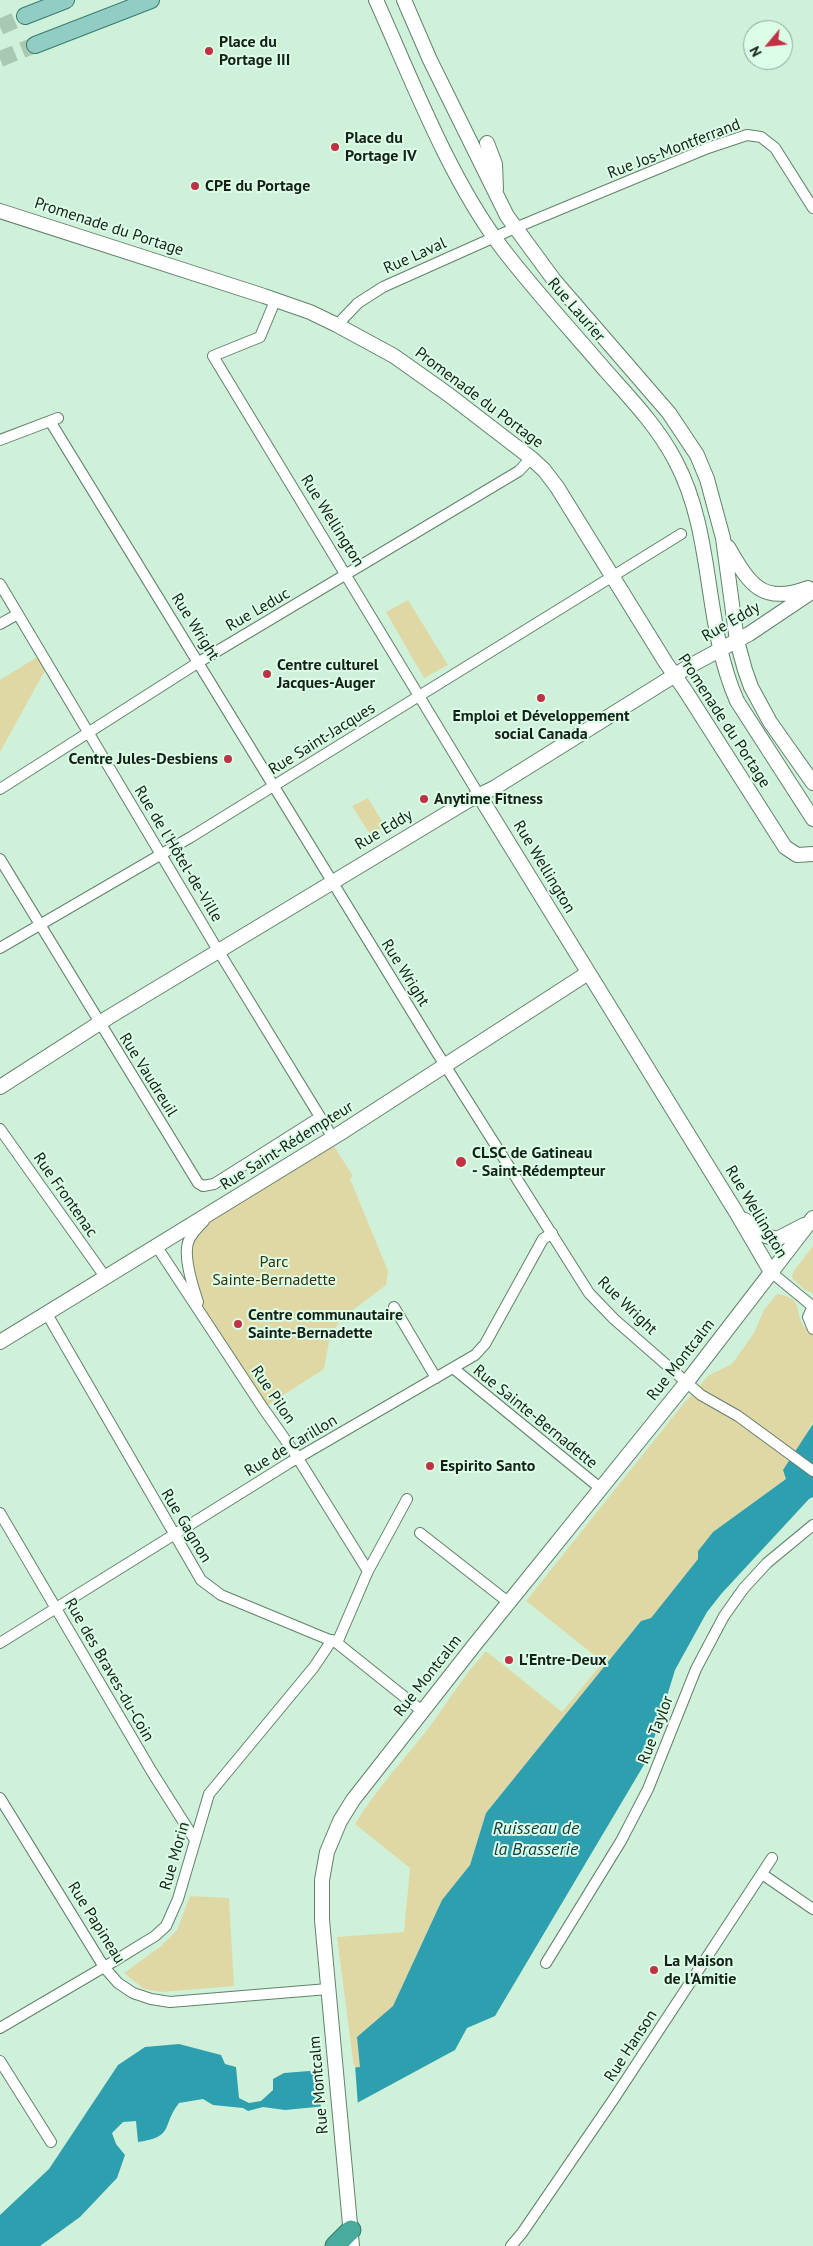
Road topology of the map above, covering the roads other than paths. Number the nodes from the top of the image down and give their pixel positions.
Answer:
1 (66, 0) edge
2 (151, 0) edge
3 (376, 0) edge
4 (404, 0) edge
5 (25, 16) tunnel mouth
6 (35, 45) tunnel mouth
7 (487, 143) dead end
8 (496, 197) junction
9 (813, 208) edge
10 (0, 210) edge
11 (515, 228) junction
12 (494, 237) junction
13 (275, 300) junction
14 (337, 325) junction
15 (0, 440) edge
16 (531, 458) junction
17 (681, 534) dead end
18 (723, 538) junction
19 (345, 576) junction
20 (611, 576) junction
21 (0, 584) edge
22 (813, 586) edge
23 (813, 591) edge
24 (18, 614) junction
25 (0, 624) edge
26 (737, 641) junction
27 (720, 650) junction
28 (199, 662) junction
29 (675, 676) junction
30 (418, 697) junction
31 (88, 733) junction
32 (813, 783) edge
33 (274, 786) junction
34 (0, 789) edge
35 (479, 795) junction
36 (813, 820) edge
37 (813, 854) edge
38 (161, 855) junction
39 (0, 860) edge
40 (332, 882) junction
41 (39, 924) junction
42 (0, 948) edge
43 (218, 951) junction
44 (588, 973) junction
45 (99, 1024) junction
46 (444, 1065) junction
47 (0, 1087) edge
48 (320, 1117) junction
49 (0, 1129) edge
50 (333, 1138) junction
51 (736, 1212) junction
52 (210, 1214) junction
53 (812, 1220) edge
54 (552, 1233) junction
55 (157, 1248) junction
56 (771, 1272) junction
57 (106, 1278) junction
58 (813, 1306) edge
59 (394, 1307) dead end
60 (201, 1313) junction
61 (47, 1314) junction
62 (813, 1329) edge
63 (0, 1342) edge
64 (453, 1368) junction
65 (436, 1378) junction
66 (686, 1383) junction
67 (298, 1458) junction
68 (813, 1470) edge
69 (600, 1488) junction
70 (407, 1499) dead end
71 (0, 1513) edge
72 (813, 1525) edge
73 (420, 1533) dead end
74 (173, 1534) junction
75 (368, 1571) junction
76 (508, 1602) junction
77 (56, 1608) junction
78 (334, 1641) junction
79 (0, 1643) edge
80 (422, 1711) junction
81 (0, 1798) edge
82 (195, 1840) junction
83 (772, 1858) dead end
84 (762, 1874) junction
85 (813, 1909) edge
86 (546, 1963) dead end
87 (104, 1967) junction
88 (328, 1989) junction
89 (0, 2028) edge
90 (0, 2061) edge
91 (50, 2142) dead end
92 (351, 2238) edge
93 (336, 2246) edge
94 (511, 2246) edge

1 - 5 main road
2 - 6 main road
3 - 12 main road, Rue Laurier
4 - 8 main road, Rue Laurier
7 - 8 main road
8 - 11 main road, Rue Laurier
9 - 11 street, Rue Jos-Montferrand
10 - 13 main road, Promenade du Portage
11 - 12 street, Rue Laval
11 - 18 main road, Rue Laurier
12 - 14 street, Rue Laval
12 - 27 main road, Rue Laurier
13 - 14 main road, Promenade du Portage
13 - 19 street, Rue Wellington
14 - 16 main road, Promenade du Portage
15 - 28 street, Rue Wright
16 - 19 street, Rue Leduc
16 - 20 main road, Promenade du Portage
17 - 20 street, Rue Saint-Jacques
18 - 22 main road
18 - 26 main road, Rue Laurier
19 - 28 street, Rue Leduc
19 - 30 street, Rue Wellington
20 - 29 main road, Promenade du Portage
20 - 30 street, Rue Saint-Jacques
21 - 24 street, Rue de l'Hôtel-de-Ville
23 - 26 main road, Rue Eddy
24 - 25 street
24 - 31 street, Rue de l'Hôtel-de-Ville
26 - 27 main road, Rue Eddy
26 - 32 main road, Rue Laurier
27 - 29 main road, Rue Eddy
27 - 36 main road, Rue Laurier
28 - 31 street, Rue Leduc
28 - 33 street, Rue Wright
29 - 35 main road, Rue Eddy
29 - 37 main road, Promenade du Portage
30 - 33 street, Rue Saint-Jacques
30 - 35 street, Rue Wellington
31 - 34 street, Rue Leduc
31 - 38 street, Rue de l'Hôtel-de-Ville
33 - 38 street, Rue Saint-Jacques
33 - 40 street, Rue Wright
35 - 40 main road, Rue Eddy
35 - 44 main road, Rue Wellington
38 - 41 street, Rue Saint-Jacques
38 - 43 street, Rue de l'Hôtel-de-Ville
39 - 41 street, Rue Vaudreuil
40 - 43 main road, Rue Eddy
40 - 46 street, Rue Wright
41 - 42 street, Rue Saint-Jacques
41 - 45 street, Rue Vaudreuil
43 - 45 main road, Rue Eddy
43 - 48 street, Rue de l'Hôtel-de-Ville
44 - 46 main road, Rue Saint-Rédempteur
44 - 51 main road, Rue Wellington
45 - 47 main road, Rue Eddy
45 - 48 street, Rue Vaudreuil
46 - 50 main road, Rue Saint-Rédempteur
46 - 54 street, Rue Wright
48 - 50 street, Rue de l'Hôtel-de-Ville
49 - 57 street, Rue Frontenac
50 - 52 main road, Rue Saint-Rédempteur
51 - 53 main road
51 - 56 main road, Rue Wellington
52 - 55 main road, Rue Saint-Rédempteur
52 - 60 street, Rue Pilon
53 - 56 main road, Rue Montcalm
54 - 64 street, Rue de Carillon
54 - 66 street, Rue Wright
55 - 57 main road, Rue Saint-Rédempteur
55 - 60 street, Rue Pilon
56 - 58 street, Rue Wellington
56 - 66 main road, Rue Montcalm
57 - 61 main road, Rue Saint-Rédempteur
58 - 62 street, Rue Wellington
59 - 65 street
60 - 67 street, Rue Pilon
61 - 63 main road, Rue Saint-Rédempteur
61 - 74 street, Rue Gagnon
64 - 65 street, Rue de Carillon
64 - 69 street, Rue Sainte-Bernadette
65 - 67 street, Rue de Carillon
66 - 68 street, Rue Wright
66 - 69 main road, Rue Montcalm
67 - 74 street, Rue de Carillon
67 - 75 street, Rue Pilon
69 - 76 main road, Rue Montcalm
70 - 75 street, Rue Morin
71 - 77 street, Rue des Braves-du-Coin
72 - 86 street, Rue Taylor
73 - 76 street
74 - 77 street, Rue de Carillon
74 - 78 street, Rue Gagnon
75 - 78 street, Rue Morin
76 - 80 main road, Rue Montcalm
77 - 79 street, Rue de Carillon
77 - 82 street, Rue des Braves-du-Coin
78 - 80 street, Rue Gagnon
78 - 82 street, Rue Morin
80 - 88 main road, Rue Montcalm
81 - 87 street, Rue Papineau
82 - 87 street, Rue Morin
83 - 84 street, Rue Hanson
84 - 85 street
84 - 94 street, Rue Hanson
87 - 88 street, Rue Papineau
87 - 89 street, Rue Morin
88 - 92 main road, Rue Montcalm
90 - 91 street
92 - 93 highway

